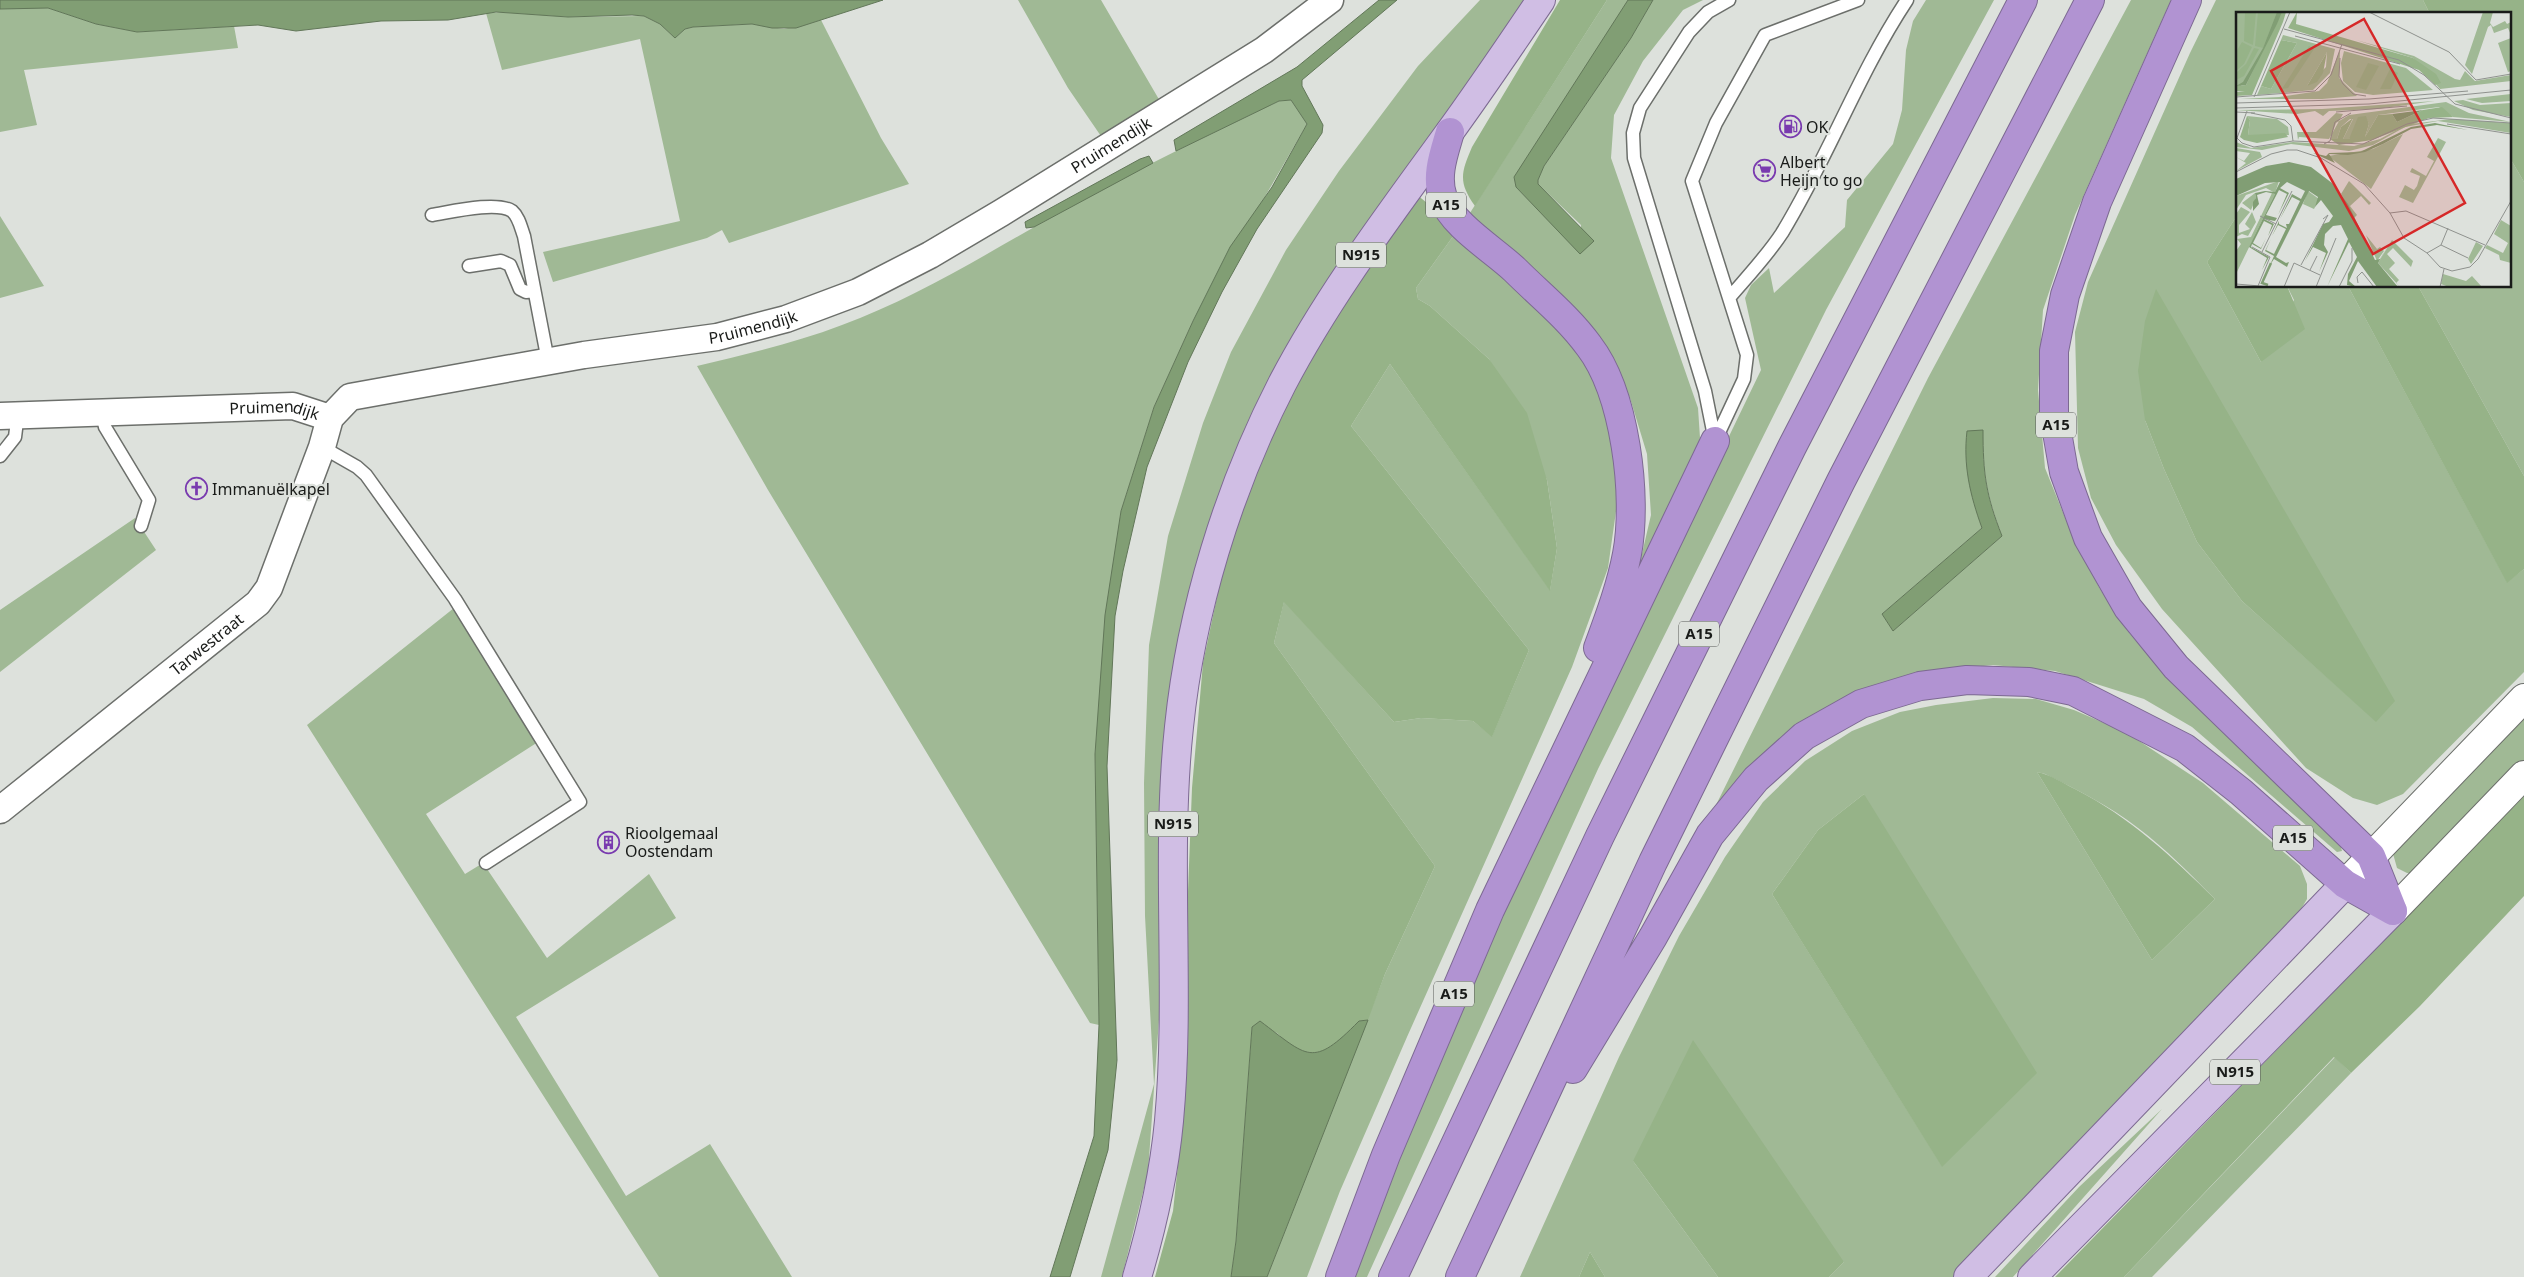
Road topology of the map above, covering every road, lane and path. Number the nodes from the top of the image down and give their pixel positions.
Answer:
1 (1330, 0) edge
2 (1541, 0) edge
3 (1729, 0) edge
4 (1858, 0) edge
5 (1907, 0) edge
6 (2023, 0) edge
7 (2090, 0) edge
8 (2188, 0) edge
9 (1716, 4) edge
10 (1450, 132) junction
11 (432, 215) dead end
12 (469, 266) dead end
13 (534, 291) junction
14 (1729, 298) junction
15 (548, 361) junction
16 (9, 414) edge
17 (102, 414) junction
18 (330, 418) junction
19 (1715, 441) junction
20 (322, 447) junction
21 (0, 456) edge
22 (141, 526) dead end
23 (2524, 698) edge
24 (1581, 717) junction
25 (2524, 775) edge
26 (0, 810) edge
27 (2370, 856) junction
28 (486, 862) dead end
29 (2345, 884) junction
30 (2393, 911) junction
31 (1498, 1192) junction
32 (1137, 1277) edge
33 (1340, 1277) edge
34 (1393, 1277) edge
35 (1460, 1277) edge
36 (1968, 1277) edge
37 (2032, 1277) edge

1 - 15 street, Pruimendijk
2 - 10 main road, N915
3 - 9 lane
4 - 14 lane, A15
5 - 14 lane
6 - 34 highway, A15
7 - 31 highway, A15
8 - 27 highway, A15
9 - 19 lane
10 - 24 highway, A15
10 - 32 main road, N915
11 - 13 lane
12 - 13 lane
13 - 15 lane
14 - 19 lane, A15
15 - 18 street, Pruimendijk
16 - 17 street, Pruimendijk
16 - 21 lane, Pruimendijk
17 - 18 street, Pruimendijk
17 - 22 lane
18 - 20 street, Tarwestraat
19 - 24 highway, A15
20 - 26 street, Tarwestraat
20 - 28 lane
23 - 27 main road, N915
24 - 33 highway, A15
25 - 30 main road, N915
27 - 29 main road, N915
27 - 30 highway, A15
29 - 30 highway, A15
29 - 31 highway, A15
29 - 36 main road, N915
30 - 37 main road, N915
31 - 35 highway, A15

